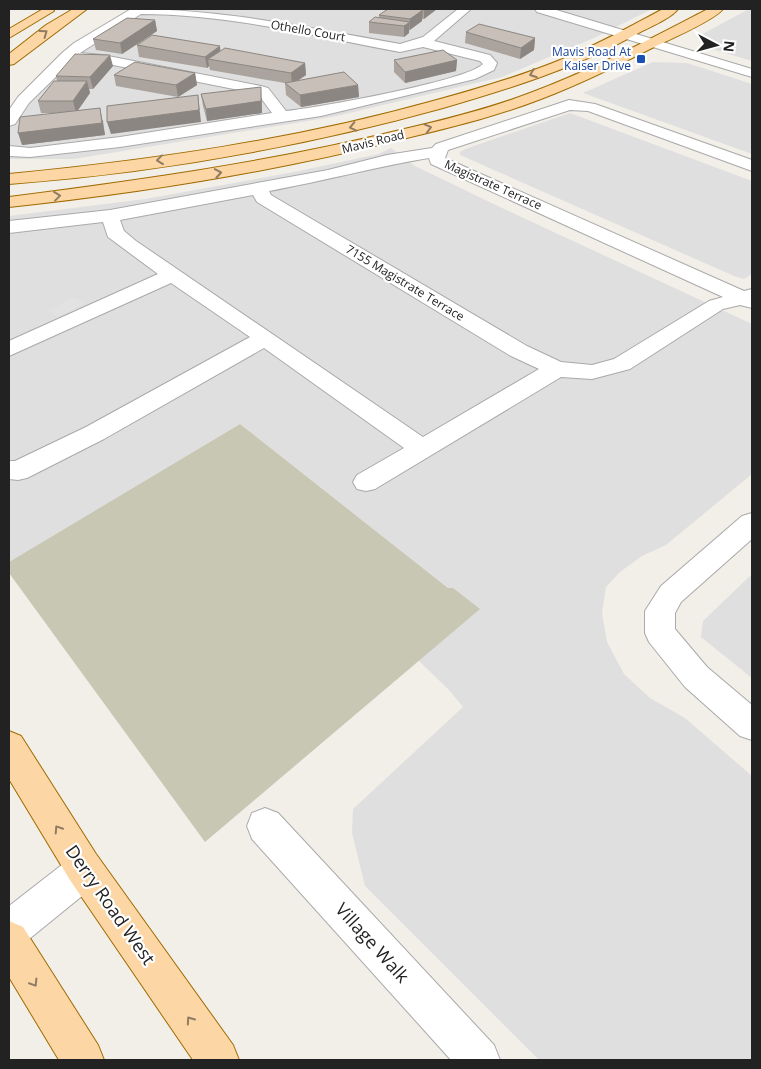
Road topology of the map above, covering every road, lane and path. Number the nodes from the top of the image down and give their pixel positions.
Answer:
1 (52, 9) edge
2 (81, 9) edge
3 (465, 9) edge
4 (540, 9) edge
5 (672, 9) edge
6 (717, 9) edge
7 (138, 10) edge
8 (9, 34) edge
9 (626, 34) junction
10 (654, 42) junction
11 (423, 43) junction
12 (67, 56) junction
13 (9, 61) edge
14 (752, 73) edge
15 (282, 116) junction
16 (9, 121) edge
17 (9, 151) edge
18 (437, 152) junction
19 (752, 166) edge
20 (9, 179) edge
21 (259, 188) junction
22 (9, 202) edge
23 (110, 216) junction
24 (9, 227) edge
25 (172, 275) junction
26 (749, 298) edge
27 (265, 338) junction
28 (9, 350) edge
29 (558, 369) junction
30 (422, 449) junction
31 (9, 470) edge
32 (366, 482) dead end
33 (752, 522) edge
34 (752, 725) edge
35 (9, 747) edge
36 (265, 826) dead end
37 (85, 870) junction
38 (9, 930) edge
39 (9, 941) edge
40 (83, 1060) edge
41 (218, 1060) edge
42 (479, 1060) edge

1 - 8 main road
13 -> 2 main road
3 - 11 street, Othello Court
4 - 9 street
5 - 9 main road, Mavis Road
6 - 10 main road, Mavis Road
7 - 11 street, Othello Court
7 - 12 street
9 - 10 street
9 -> 20 main road, Mavis Road
10 - 14 street
22 -> 10 main road, Mavis Road
11 - 15 street
12 - 15 street
12 - 16 street
15 - 17 street
18 - 19 street, Magistrate Terrace
18 - 21 street
18 - 26 street, Magistrate Terrace
21 - 23 street
21 - 29 street, 7155 Magistrate Terrace
23 - 24 street
23 - 25 street
25 - 27 street
25 - 28 street
26 - 29 street, 7155 Magistrate Terrace
27 - 30 street
27 - 31 street
29 - 30 street
30 - 32 street
33 - 34 street
37 -> 35 main road, Derry Road West
36 - 42 street, Village Walk
37 - 38 street
41 -> 37 main road, Derry Road West
39 -> 40 main road

